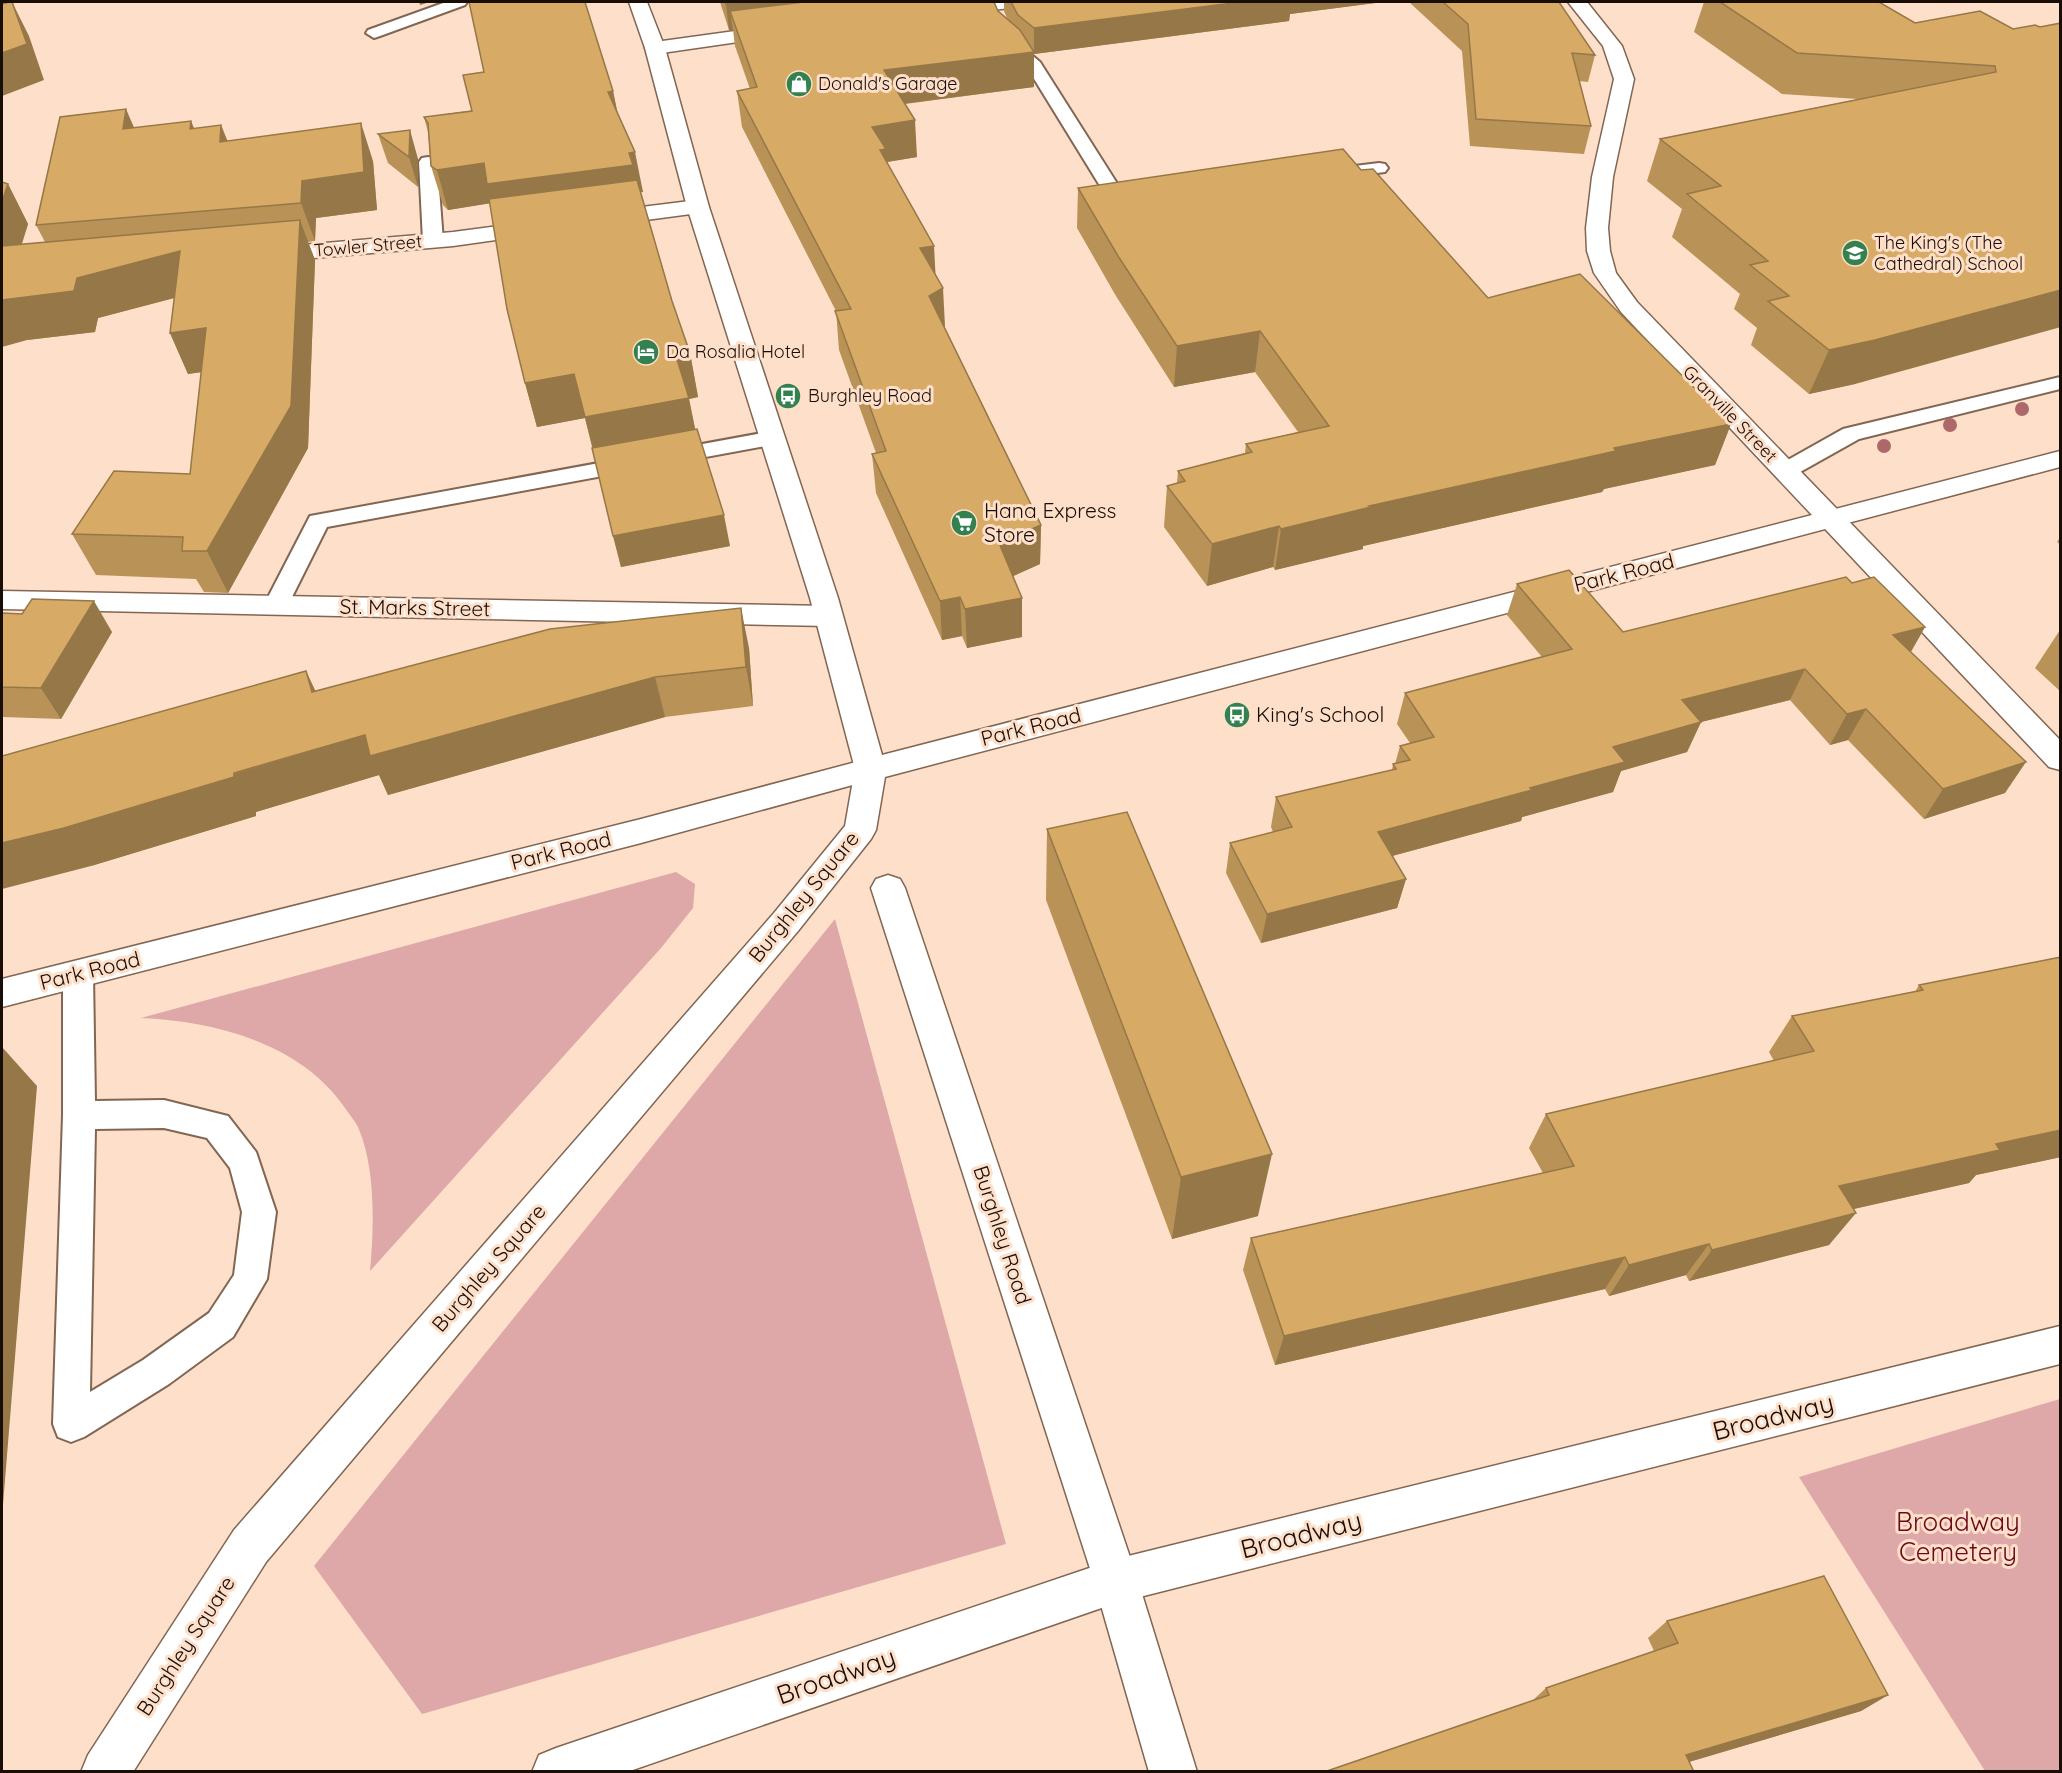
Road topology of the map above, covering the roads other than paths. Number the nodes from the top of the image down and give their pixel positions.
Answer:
1 (459, 2) edge
2 (638, 2) edge
3 (1577, 2) edge
4 (1001, 3) edge
5 (928, 12) edge
6 (798, 29) edge
7 (374, 33) dead end
8 (655, 48) junction
9 (428, 162) edge
10 (1379, 168) dead end
11 (1308, 177) edge
12 (1155, 198) edge
13 (698, 207) junction
14 (581, 222) edge
15 (558, 225) edge
16 (433, 241) junction
17 (249, 257) edge
18 (2061, 383) edge
19 (773, 438) junction
20 (2061, 459) edge
21 (1785, 471) junction
22 (1832, 520) junction
23 (2, 600) edge
24 (276, 606) junction
25 (828, 615) junction
26 (2061, 759) edge
27 (871, 769) junction
28 (888, 888) dead end
29 (78, 974) junction
30 (2, 993) edge
31 (79, 1115) junction
32 (2061, 1345) edge
33 (1116, 1581) junction
34 (105, 1772) edge
35 (555, 1772) edge
36 (1173, 1772) edge

1 - 7 lane
2 - 8 street
3 - 21 street, Granville Street
4 - 5 street
4 - 12 lane
6 - 8 street
8 - 13 street
9 - 16 lane
10 - 11 lane
13 - 14 street
13 - 19 street
15 - 16 street, Towler Street
16 - 17 street, Towler Street
18 - 21 lane
19 - 24 lane
19 - 25 street
20 - 22 street, Park Road
21 - 22 street, Granville Street
22 - 26 street, Granville Street
22 - 27 street, Park Road
23 - 24 street, St. Marks Street
24 - 25 street, St. Marks Street
25 - 27 street
27 - 29 street, Park Road
27 - 34 street, Burghley Square
28 - 33 street, Burghley Road
29 - 30 street, Park Road
29 - 31 lane
31 - 31 lane
32 - 33 street, Broadway
33 - 35 street, Broadway
33 - 36 street, Burghley Road

